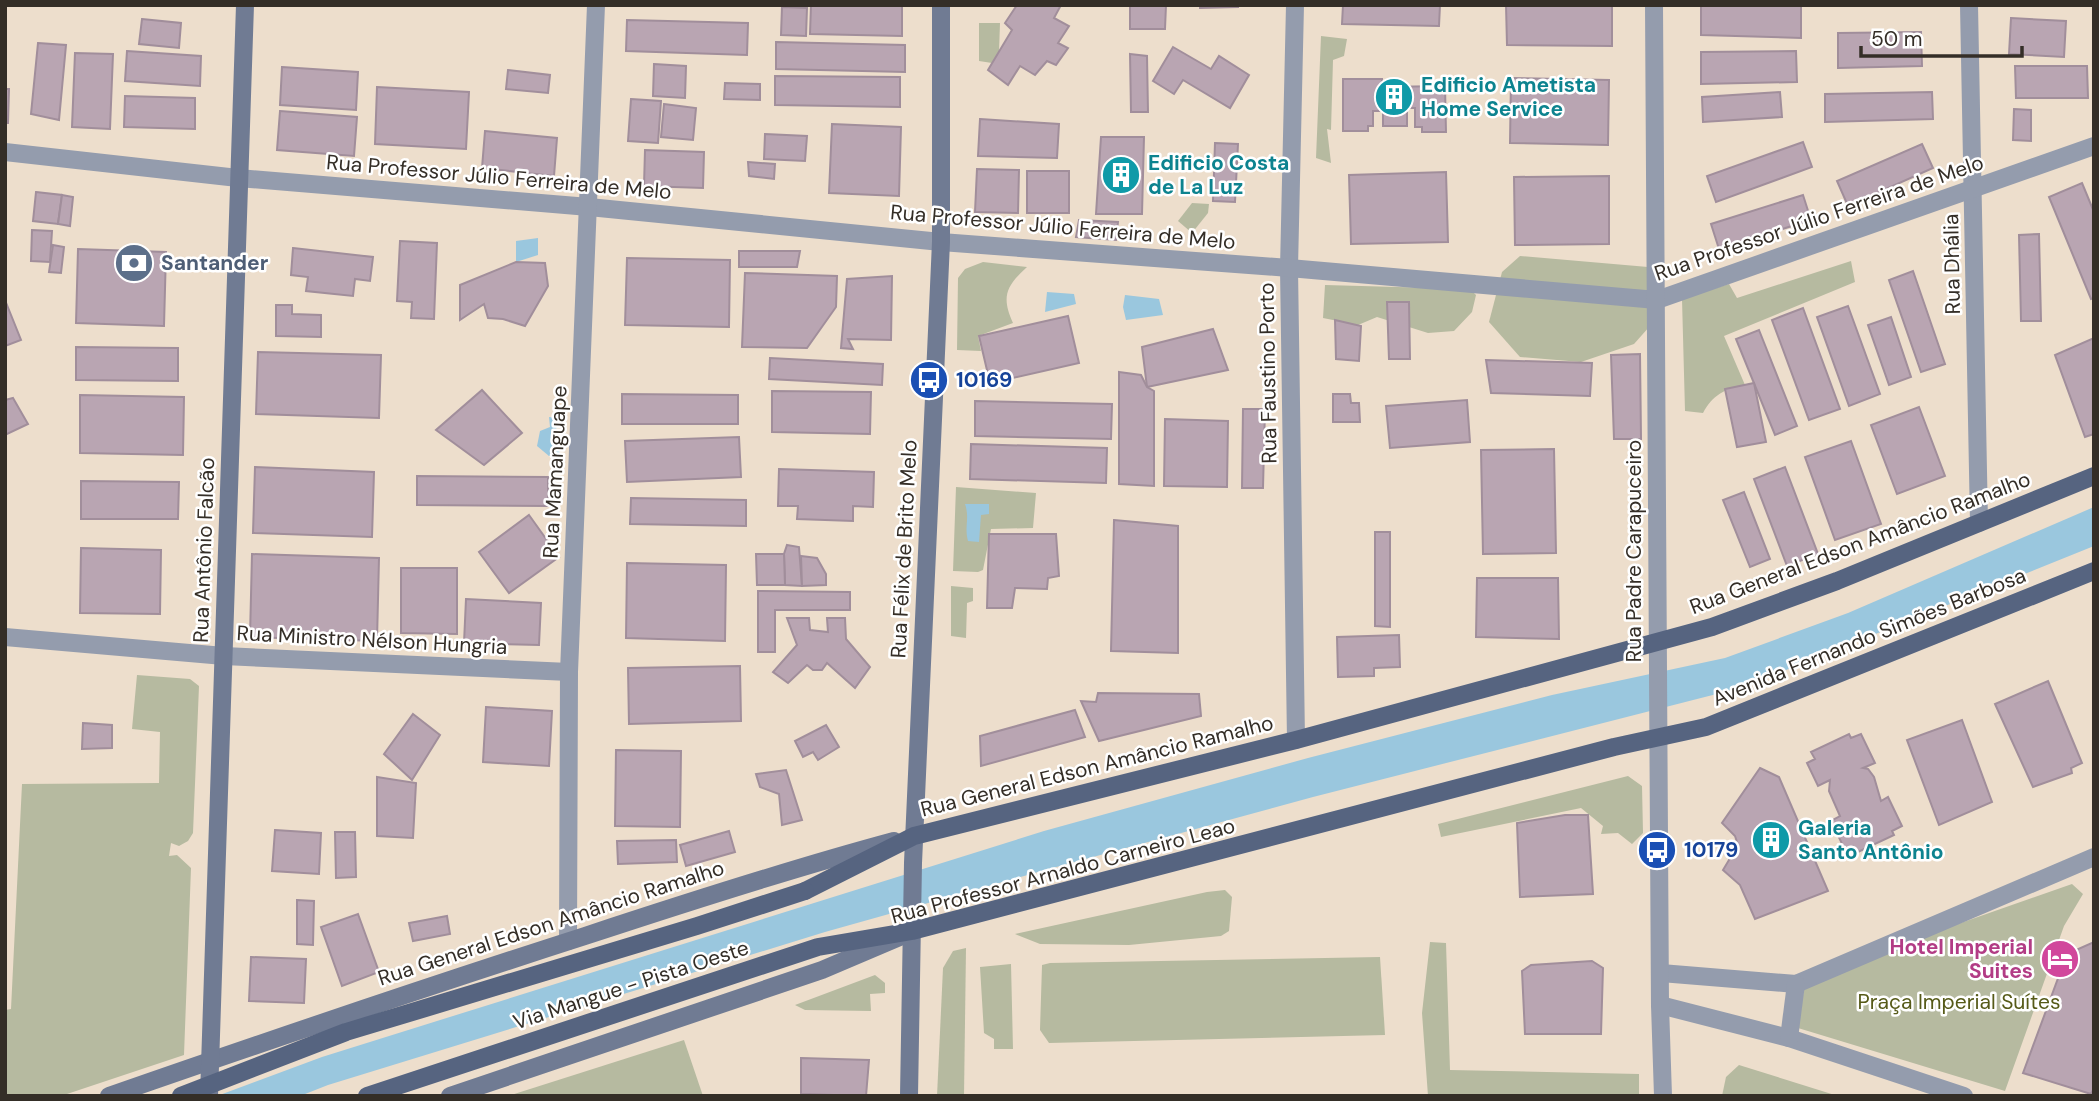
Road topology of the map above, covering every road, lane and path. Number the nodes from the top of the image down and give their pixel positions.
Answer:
1 (245, 5) edge
2 (596, 5) edge
3 (941, 5) edge
4 (1295, 5) edge
5 (1654, 5) edge
6 (1969, 5) edge
7 (2094, 146) edge
8 (5, 152) edge
9 (238, 177) junction
10 (1973, 190) junction
11 (589, 207) junction
12 (941, 242) junction
13 (1289, 268) junction
14 (1657, 300) junction
15 (2094, 476) edge
16 (1979, 523) junction
17 (2094, 571) edge
18 (5, 638) edge
19 (1657, 646) junction
20 (224, 656) junction
21 (569, 672) junction
22 (1658, 736) junction
23 (1296, 740) junction
24 (914, 836) junction
25 (2094, 857) edge
26 (912, 925) junction
27 (568, 941) junction
28 (1661, 973) junction
29 (1796, 984) junction
30 (1660, 1005) junction
31 (1789, 1038) junction
32 (210, 1067) junction
33 (109, 1096) edge
34 (181, 1096) edge
35 (209, 1096) edge
36 (367, 1096) edge
37 (450, 1096) edge
38 (909, 1096) edge
39 (1663, 1096) edge
40 (1964, 1096) edge

1 - 9 main road, Rua Antônio Falcão
2 - 11 street, Rua Mamanguape
3 - 12 main road, Rua Félix de Brito Melo
4 - 13 street, Rua Faustino Porto
5 - 14 street, Rua Padre Carapuceiro
6 - 10 street, Rua Dhália
7 - 10 street, Rua Professor Júlio Ferreira de Melo
8 - 9 street, Rua Professor Júlio Ferreira de Melo
9 - 11 street, Rua Professor Júlio Ferreira de Melo
9 - 20 main road, Rua Antônio Falcão
10 - 14 street, Rua Professor Júlio Ferreira de Melo
10 - 16 street, Rua Dhália
11 - 12 street, Rua Professor Júlio Ferreira de Melo
11 - 21 street, Rua Mamanguape
12 - 13 street, Rua Professor Júlio Ferreira de Melo
12 - 24 main road, Rua Félix de Brito Melo
13 - 14 street, Rua Professor Júlio Ferreira de Melo
13 - 23 street, Rua Faustino Porto
14 - 19 street, Rua Padre Carapuceiro
15 - 16 main road, Rua General Edson Amâncio Ramalho
16 - 19 main road, Rua General Edson Amâncio Ramalho
17 - 22 main road, Avenida Fernando Simões Barbosa
18 - 20 street, Rua Ministro Nélson Hungria
19 - 22 street, Rua Padre Carapuceiro
19 - 23 main road, Rua General Edson Amâncio Ramalho
20 - 21 street, Rua Ministro Nélson Hungria
20 - 32 main road, Rua Antônio Falcão
21 - 27 street, Rua Mamanguape
22 - 26 main road, Rua Professor Arnaldo Carneiro Leao
22 - 28 street, Rua Padre Carapuceiro
23 - 24 main road, Rua General Edson Amâncio Ramalho
24 - 26 main road, Rua Félix de Brito Melo
24 - 27 main road, Rua General Edson Amâncio Ramalho
24 - 34 main road, bridge
25 - 29 street
26 - 36 main road, Via Mangue - Pista Oeste
26 - 37 main road, Rua Professor Arnaldo Carneiro Leao
26 - 38 main road, Rua Félix de Brito Melo
27 - 32 main road, Rua General Edson Amâncio Ramalho
28 - 29 street
28 - 30 street, Rua Padre Carapuceiro
29 - 31 street
30 - 31 street
30 - 39 street, Rua Padre Carapuceiro
31 - 40 street
32 - 33 main road, Rua General Edson Amâncio Ramalho
32 - 35 main road, Rua Antônio Falcão

